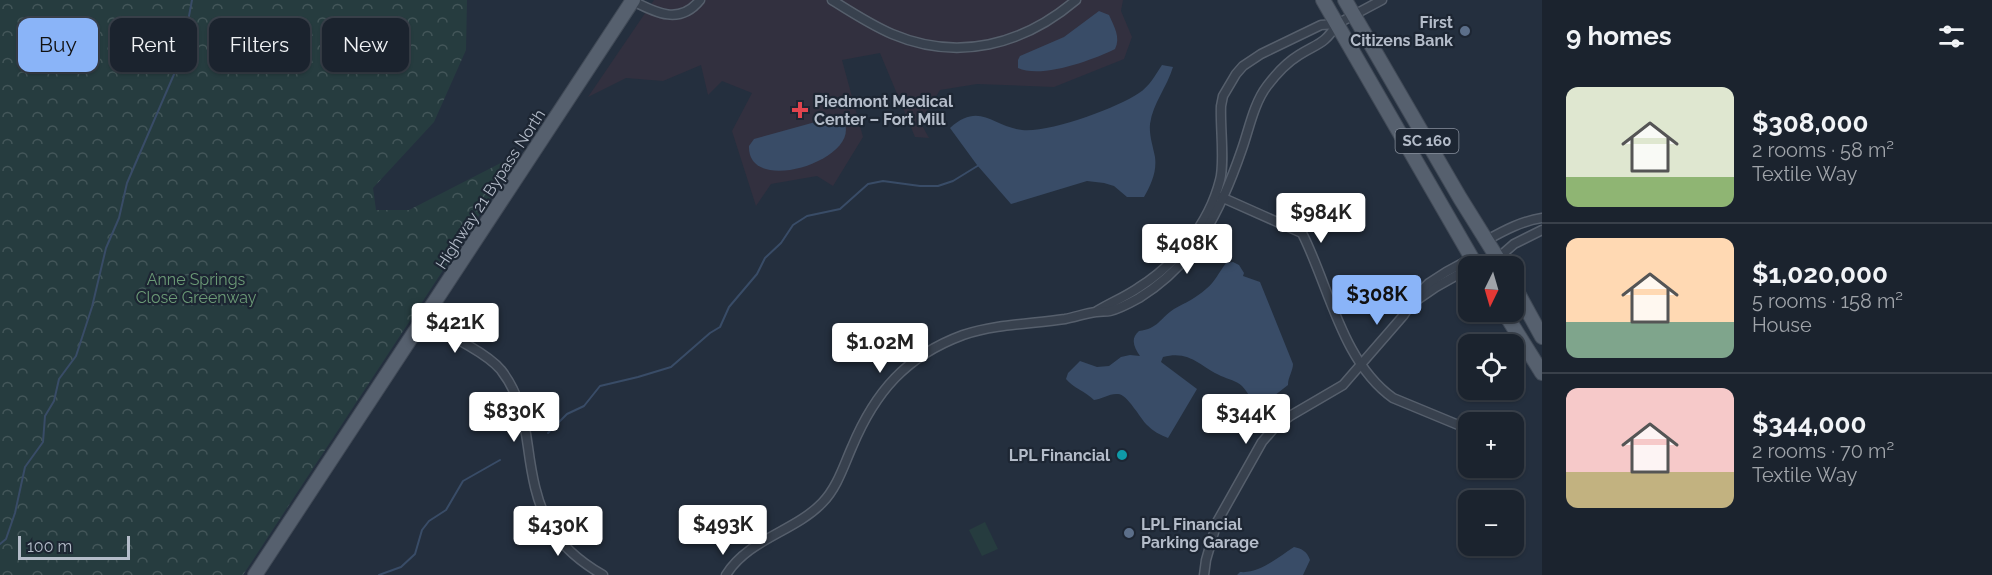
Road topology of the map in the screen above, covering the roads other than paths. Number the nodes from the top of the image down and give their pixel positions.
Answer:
1 (700, 0) edge
2 (832, 0) edge
3 (1076, 0) edge
4 (1323, 0) edge
5 (1345, 0) edge
6 (1382, 0) edge
7 (633, 1) edge
8 (1353, 14) junction
9 (1336, 24) junction
10 (1219, 196) junction
11 (1542, 219) edge
12 (1542, 230) edge
13 (1487, 240) junction
14 (1468, 256) edge
15 (1496, 256) edge
16 (1505, 256) edge
17 (1458, 269) edge
18 (1524, 304) edge
19 (423, 322) junction
20 (1510, 322) edge
21 (1542, 337) edge
22 (1362, 364) junction
23 (1542, 373) edge
24 (1458, 425) edge
25 (255, 575) edge
26 (603, 575) edge
27 (726, 575) edge
28 (1204, 575) edge

1 - 7 street
2 - 3 street
4 - 9 main road, SC 160
5 - 8 main road, SC 160
6 - 8 street
7 - 19 main road, Highway 21 Bypass North
8 - 9 street
8 - 13 main road, SC 160
9 - 10 street
9 - 10 street
9 - 14 main road, SC 160
10 - 22 street
10 - 27 street
11 - 13 street
12 - 16 street
13 - 15 main road, SC 160
17 - 22 street
18 - 21 main road
19 - 25 main road, Highway 21 Bypass North
19 - 26 street
20 - 23 main road
22 - 24 street
22 - 28 street

